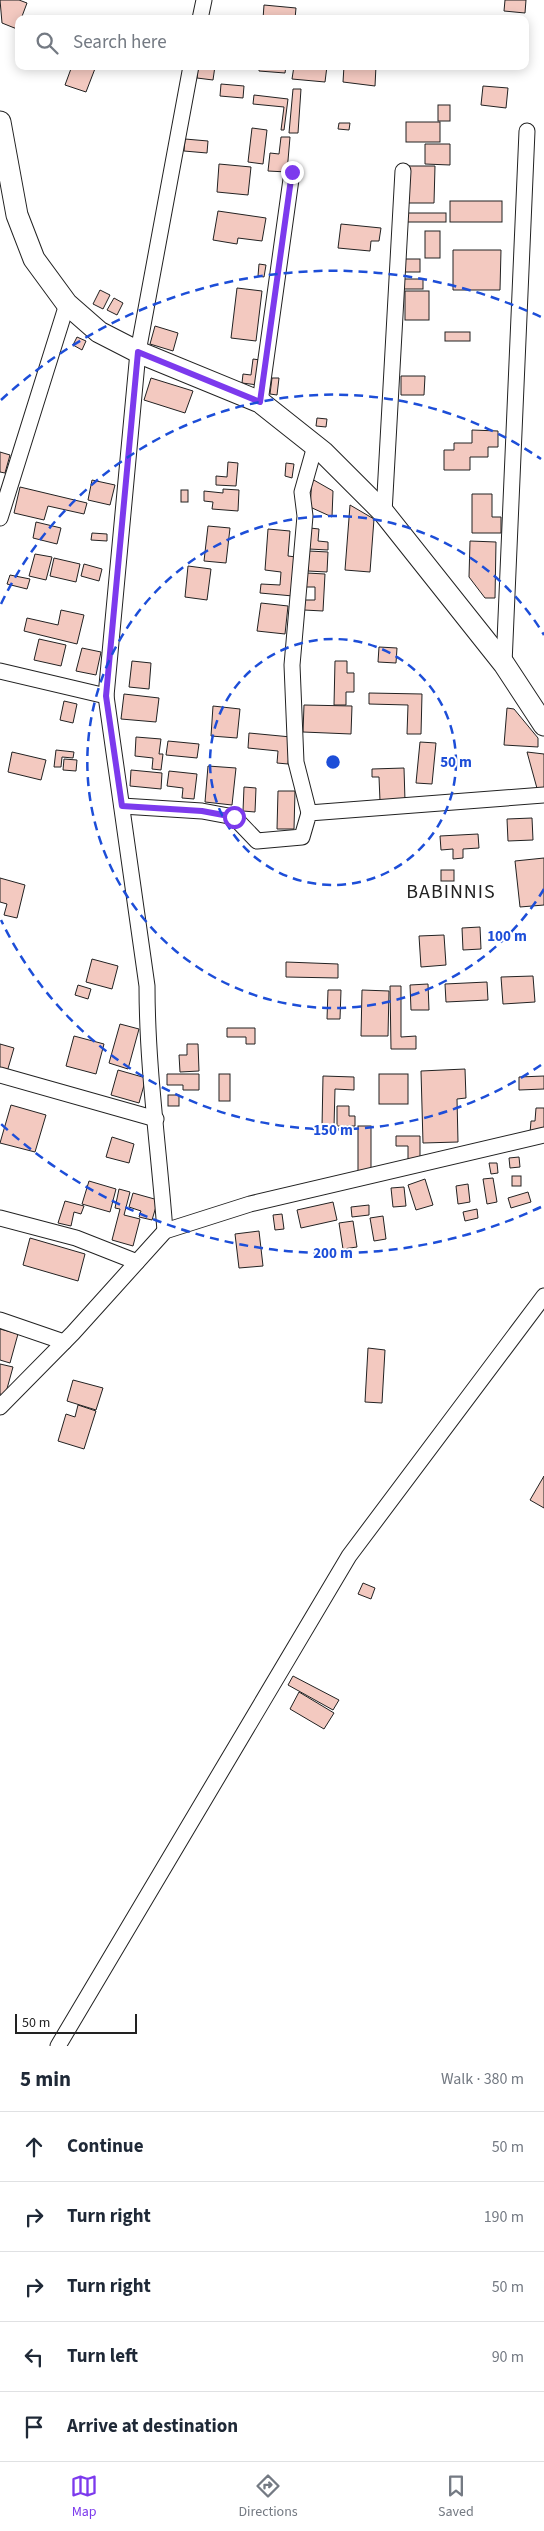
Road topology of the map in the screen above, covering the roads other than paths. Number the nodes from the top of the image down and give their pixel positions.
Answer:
1 (204, 0) edge
2 (201, 15) edge
3 (190, 70) edge
4 (0, 122) edge
5 (527, 130) dead end
6 (403, 171) dead end
7 (292, 172) dead end
8 (67, 304) junction
9 (138, 352) junction
10 (260, 402) junction
11 (315, 446) junction
12 (384, 513) junction
13 (0, 518) edge
14 (504, 664) junction
15 (0, 671) edge
16 (106, 696) junction
17 (544, 725) edge
18 (544, 795) edge
19 (122, 806) junction
20 (309, 813) junction
21 (0, 1075) edge
22 (156, 1119) junction
23 (544, 1135) edge
24 (0, 1218) edge
25 (165, 1231) junction
26 (137, 1262) junction
27 (544, 1296) edge
28 (0, 1320) edge
29 (64, 1342) junction
30 (0, 1407) edge
31 (58, 2046) edge

1 - 2 street
3 - 9 street
4 - 8 street
5 - 14 street
6 - 12 street
7 - 10 street
8 - 9 street
8 - 13 street
9 - 10 street
9 - 16 street
10 - 11 street
11 - 12 street
11 - 20 street
12 - 14 street
14 - 17 street
15 - 16 street
16 - 19 street
18 - 20 street
19 - 20 street
19 - 22 street
21 - 22 street
22 - 25 street
23 - 25 street
24 - 26 street
25 - 26 street
26 - 29 street
27 - 31 street
28 - 29 street
29 - 30 street

